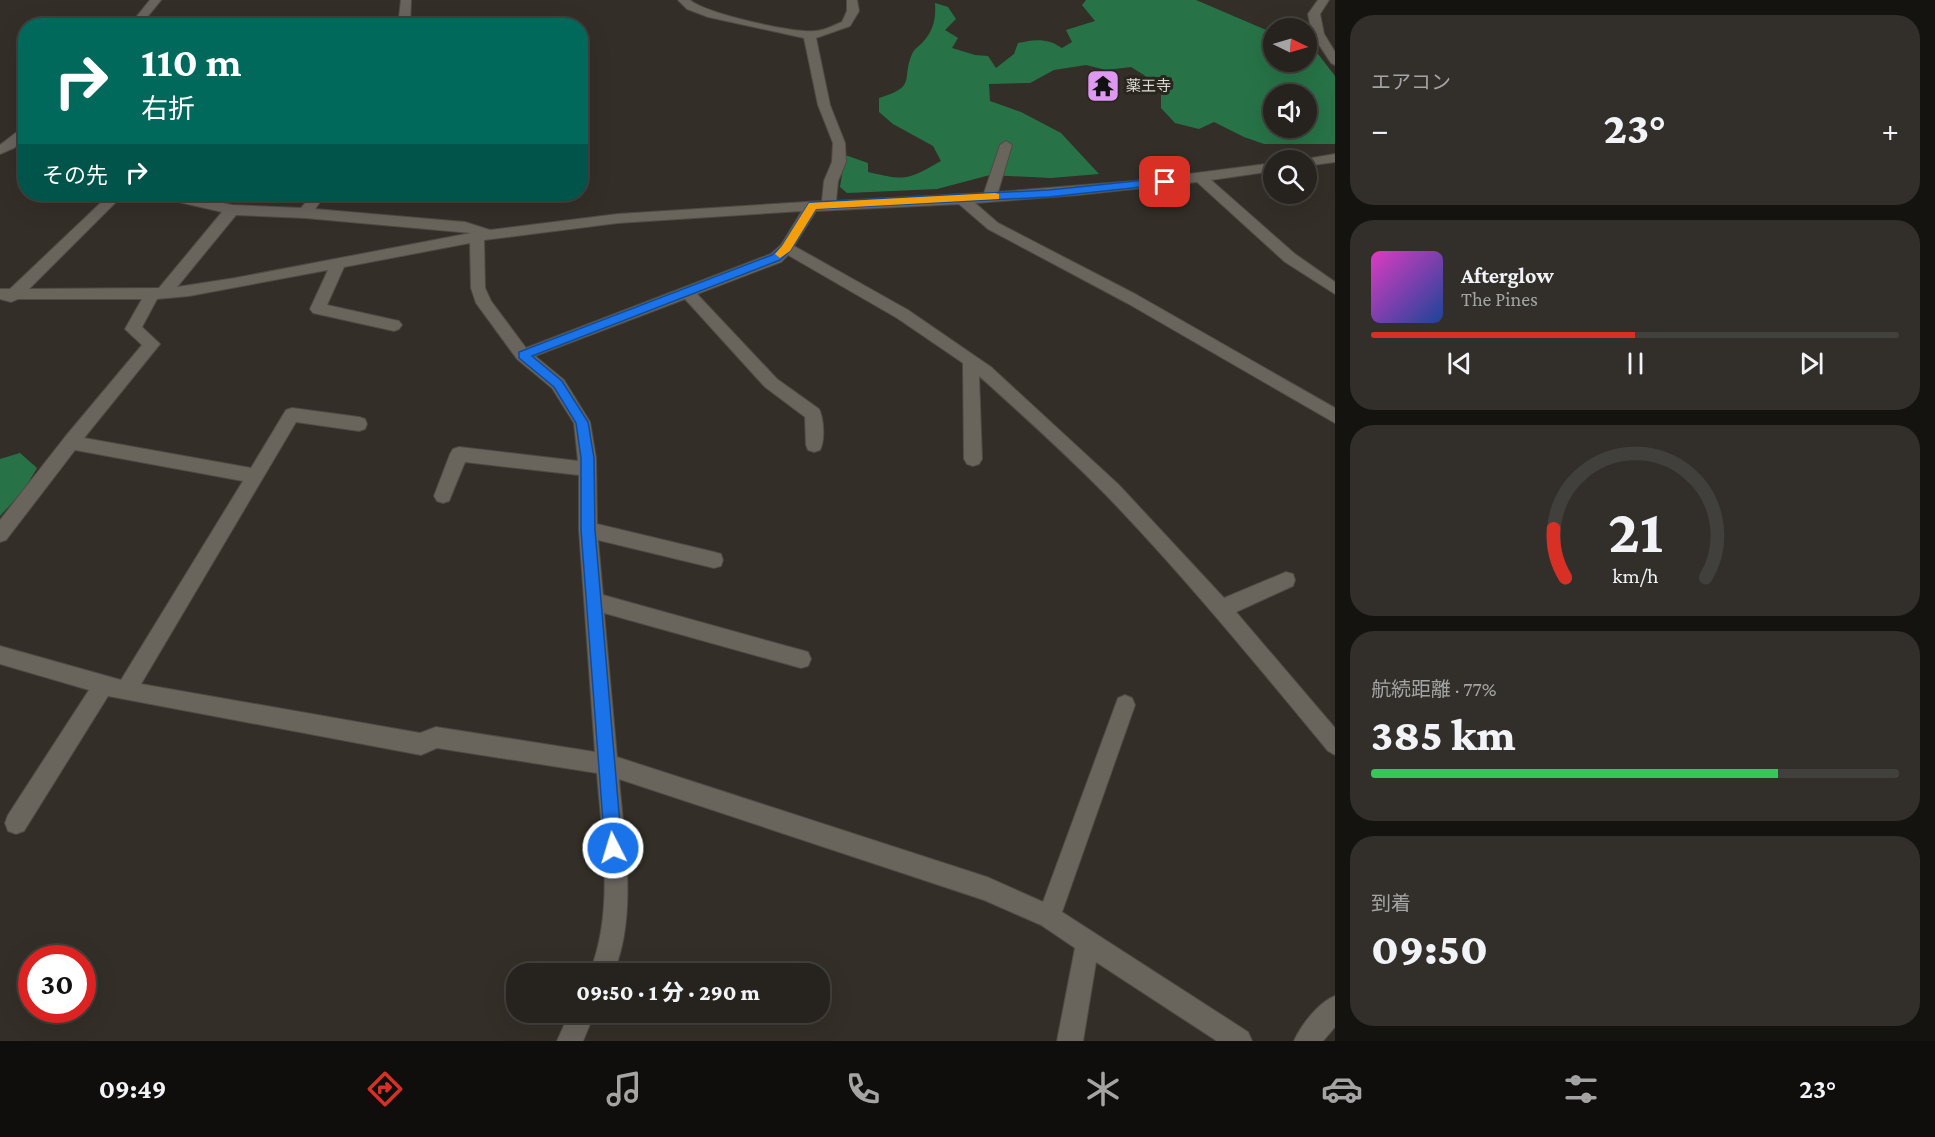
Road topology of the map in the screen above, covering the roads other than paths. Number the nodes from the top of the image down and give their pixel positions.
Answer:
1 (156, 0) edge
2 (406, 0) edge
3 (683, 0) edge
4 (852, 0) edge
5 (1324, 0) edge
6 (141, 18) edge
7 (403, 18) edge
8 (809, 34) junction
9 (1335, 61) edge
10 (18, 136) edge
11 (1006, 145) dead end
12 (4, 148) edge
13 (1335, 158) edge
14 (1317, 160) edge
15 (1263, 169) edge
16 (1201, 178) junction
17 (990, 197) junction
18 (962, 198) junction
19 (109, 201) edge
20 (193, 201) edge
21 (314, 201) edge
22 (829, 205) junction
23 (813, 206) junction
24 (232, 210) junction
25 (305, 213) junction
26 (485, 235) junction
27 (786, 248) junction
28 (339, 263) junction
29 (1335, 289) edge
30 (687, 292) junction
31 (158, 293) junction
32 (8, 294) edge
33 (0, 306) edge
34 (394, 325) dead end
35 (523, 355) junction
36 (971, 361) junction
37 (1335, 416) edge
38 (359, 424) dead end
39 (71, 442) junction
40 (814, 445) dead end
41 (972, 459) dead end
42 (587, 469) junction
43 (255, 476) junction
44 (443, 496) dead end
45 (588, 530) junction
46 (0, 534) edge
47 (714, 560) dead end
48 (1286, 580) dead end
49 (594, 601) junction
50 (1221, 609) junction
51 (0, 655) edge
52 (801, 659) dead end
53 (104, 684) junction
54 (126, 691) junction
55 (1125, 705) dead end
56 (1335, 744) edge
57 (606, 764) junction
58 (16, 823) dead end
59 (1049, 917) junction
60 (1088, 942) junction
61 (606, 963) edge
62 (1335, 1008) edge
63 (578, 1023) edge
64 (570, 1041) edge
65 (1070, 1041) edge
66 (1239, 1041) edge
67 (1307, 1041) edge

1 - 6 street
2 - 7 street
3 - 8 street
4 - 8 street
5 - 9 street
8 - 22 street
10 - 12 street
11 - 17 street
13 - 14 street
15 - 16 street
16 - 17 street
16 - 29 street
17 - 18 street
18 - 22 street
18 - 37 street
19 - 32 street
20 - 24 street
21 - 25 street
22 - 23 street
23 - 26 street
23 - 27 street
24 - 25 street
24 - 31 street
25 - 26 street
26 - 28 street
26 - 35 street
27 - 30 street
27 - 36 street
28 - 31 street
28 - 34 street
30 - 35 street
30 - 40 street
31 - 32 street
31 - 39 street
32 - 33 street
35 - 42 street
36 - 41 street
36 - 50 street
38 - 43 street
39 - 43 street
39 - 46 street
42 - 44 street
42 - 45 street
43 - 54 street
45 - 47 street
45 - 49 street
48 - 50 street
49 - 52 street
49 - 57 street
50 - 56 street
51 - 53 street
53 - 54 street
53 - 58 street
54 - 57 street
55 - 59 street
57 - 59 street
57 - 61 street
59 - 60 street
60 - 65 street
60 - 66 street
62 - 67 street
63 - 64 street

